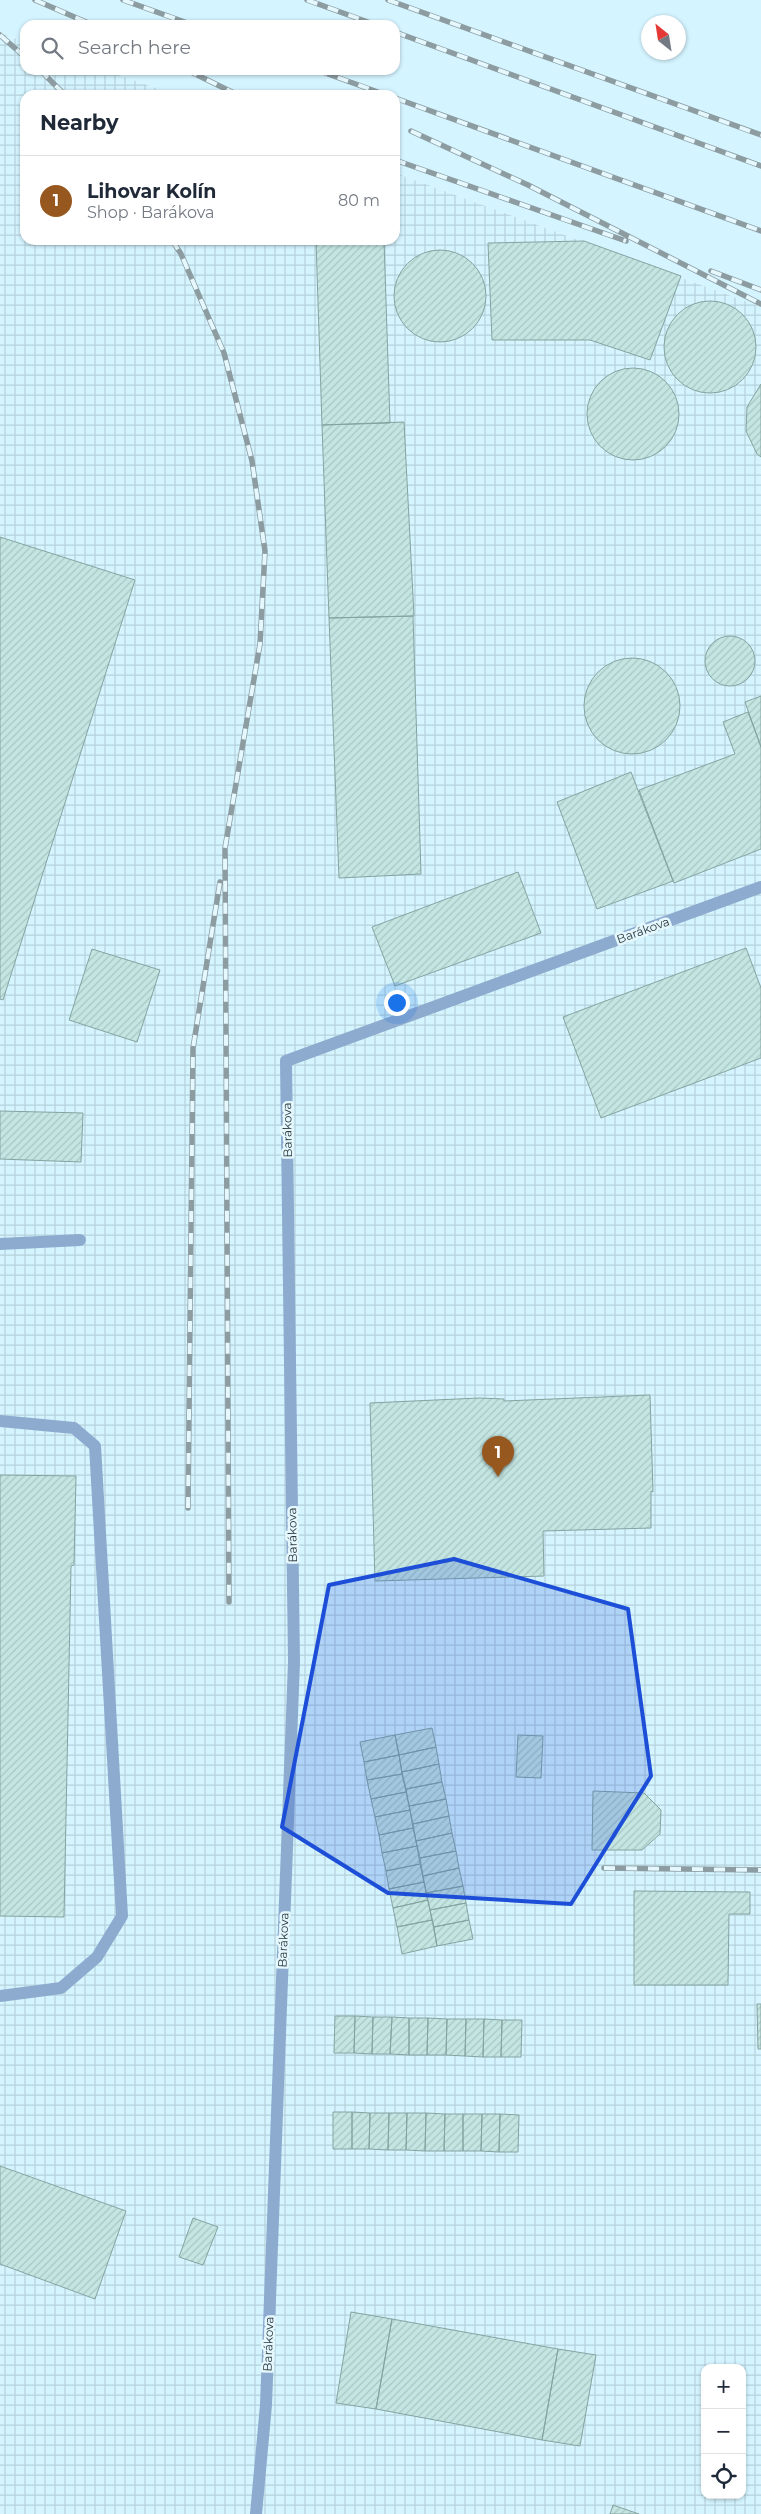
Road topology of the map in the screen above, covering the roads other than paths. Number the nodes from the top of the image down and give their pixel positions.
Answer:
1 (761, 887) edge
2 (80, 1240) dead end
3 (0, 1244) edge
4 (0, 1422) edge
5 (0, 1996) edge
6 (256, 2514) edge

1 - 6 street, Barákova
2 - 3 street
4 - 5 street

